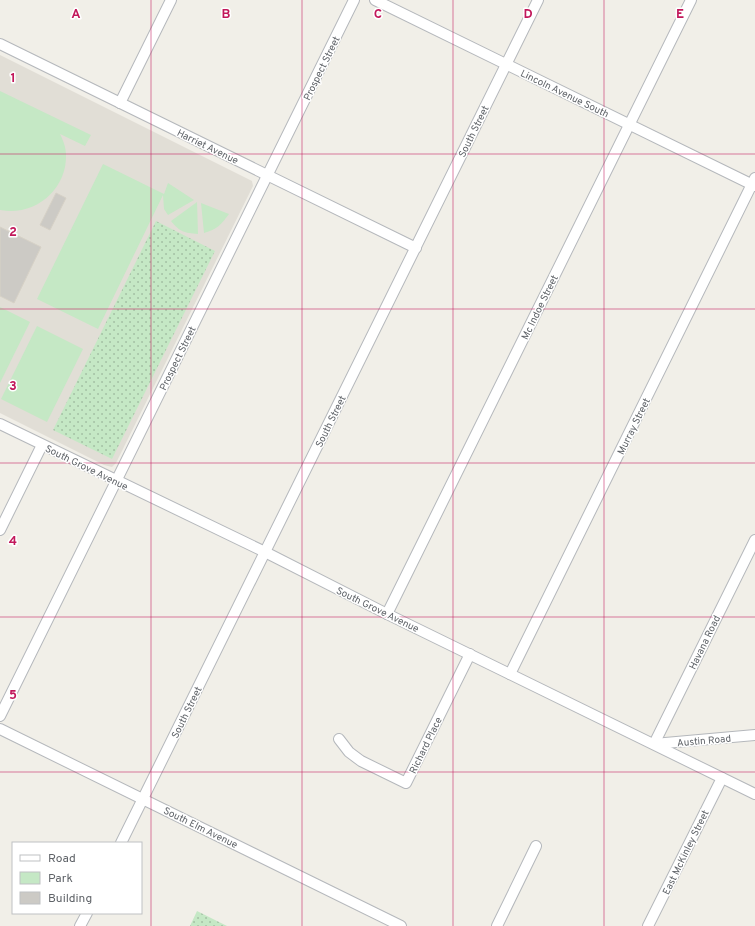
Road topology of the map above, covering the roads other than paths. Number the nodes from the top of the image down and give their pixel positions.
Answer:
1 (171, 0) edge
2 (354, 0) edge
3 (375, 0) edge
4 (538, 0) edge
5 (691, 0) edge
6 (0, 44) edge
7 (506, 64) junction
8 (120, 103) junction
9 (629, 124) junction
10 (268, 175) junction
11 (754, 183) edge
12 (416, 248) junction
13 (0, 424) edge
14 (42, 445) junction
15 (117, 481) junction
16 (0, 530) edge
17 (755, 540) edge
18 (265, 552) junction
19 (387, 614) junction
20 (470, 654) junction
21 (510, 674) junction
22 (0, 716) edge
23 (0, 729) edge
24 (755, 735) edge
25 (339, 739) dead end
26 (654, 744) junction
27 (722, 778) junction
28 (755, 794) edge
29 (143, 799) junction
30 (122, 842) edge
31 (536, 846) dead end
32 (86, 914) edge
33 (80, 926) edge
34 (401, 926) edge
35 (496, 926) edge
36 (648, 926) edge

1 - 8 street
2 - 10 street, Prospect Street
3 - 7 street, Lincoln Avenue South
4 - 7 street, South Street
5 - 9 street, Mc Indoe Street
6 - 8 street, Harriet Avenue
7 - 9 street, Lincoln Avenue South
7 - 12 street, South Street
8 - 10 street, Harriet Avenue
9 - 11 street, Lincoln Avenue South
9 - 19 street, Mc Indoe Street
10 - 12 street, Harriet Avenue
10 - 15 street, Prospect Street
11 - 21 street, Murray Street
12 - 18 street, South Street
13 - 14 street, South Grove Avenue
14 - 15 street, South Grove Avenue
14 - 16 street
15 - 18 street, South Grove Avenue
15 - 22 street, Prospect Street
17 - 26 street, Havana Road
18 - 19 street, South Grove Avenue
18 - 29 street, South Street
19 - 20 street, South Grove Avenue
20 - 21 street, South Grove Avenue
20 - 25 street, Richard Place
21 - 26 street, South Grove Avenue
23 - 29 street, South Elm Avenue
24 - 26 street, Austin Road
26 - 27 street, South Grove Avenue
27 - 28 street, South Grove Avenue
27 - 36 street, East McKinley Street
29 - 30 street, South Street
29 - 34 street, South Elm Avenue
31 - 35 street
32 - 33 street

